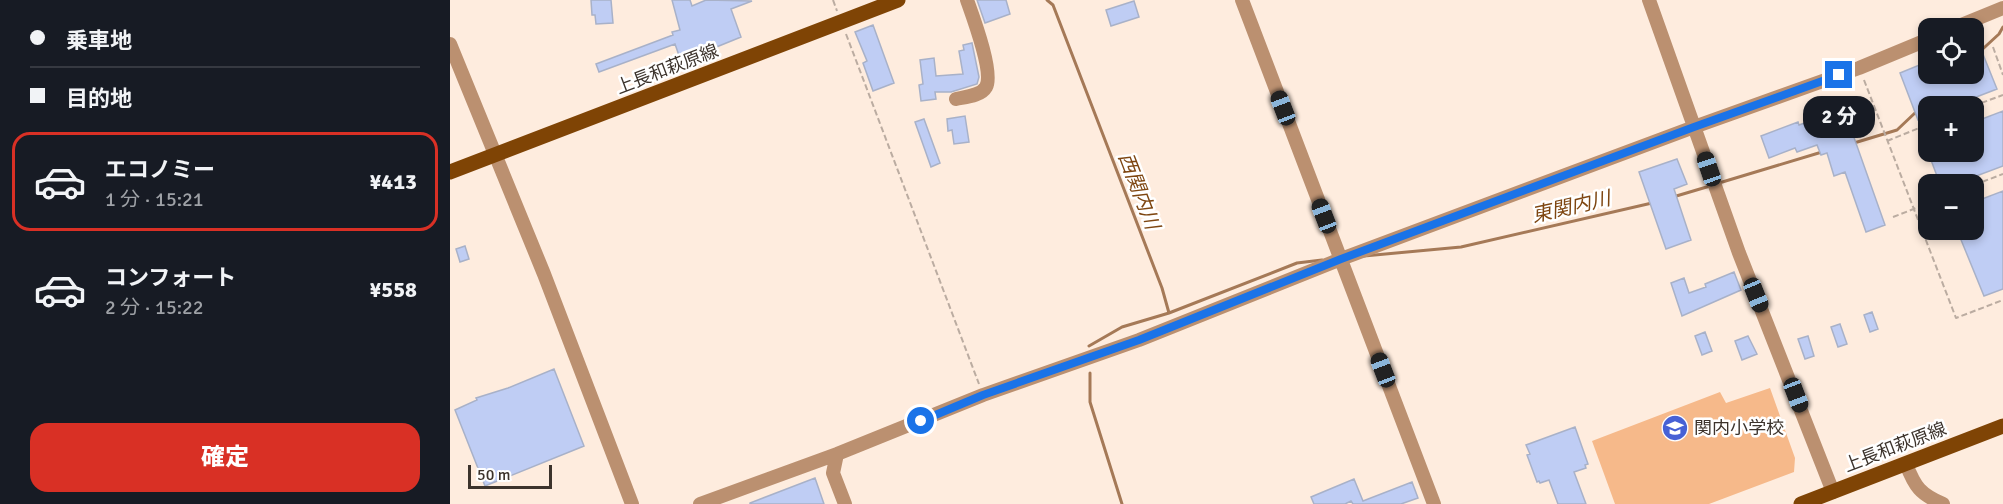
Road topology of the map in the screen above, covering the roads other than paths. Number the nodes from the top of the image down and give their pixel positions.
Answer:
1 (898, 0) edge
2 (967, 0) edge
3 (1242, 0) edge
4 (1649, 0) edge
5 (2003, 8) edge
6 (1978, 18) edge
7 (450, 44) edge
8 (1918, 44) edge
9 (956, 99) dead end
10 (1694, 127) junction
11 (495, 156) junction
12 (450, 172) edge
13 (1341, 259) junction
14 (2003, 426) edge
15 (837, 454) junction
16 (1906, 464) junction
17 (1833, 492) junction
18 (633, 504) edge
19 (700, 504) edge
20 (845, 504) edge
21 (1434, 504) edge
22 (1801, 504) edge
23 (1943, 504) edge

1 - 11 main road, 上長和萩原線
2 - 9 street
3 - 13 street
4 - 10 street
5 - 6 street
7 - 11 street
8 - 10 street
10 - 13 street
10 - 17 street
11 - 12 main road, 上長和萩原線
11 - 18 street
13 - 15 street
13 - 21 street
14 - 16 main road, 上長和萩原線
15 - 19 street
15 - 20 street
16 - 17 main road, 上長和萩原線
16 - 23 street
17 - 22 main road, 上長和萩原線

